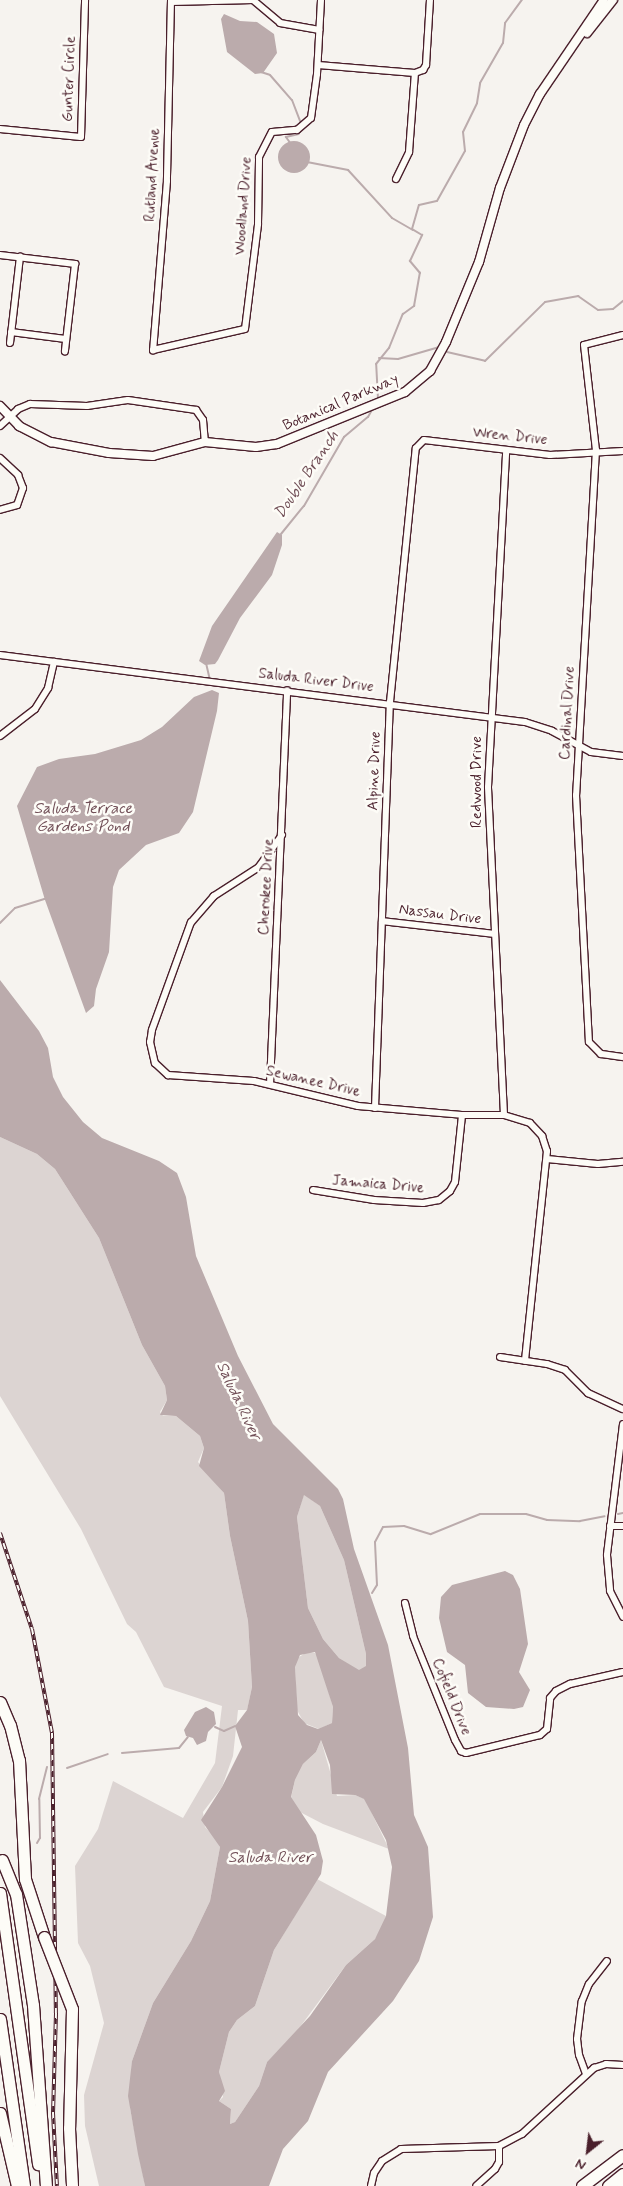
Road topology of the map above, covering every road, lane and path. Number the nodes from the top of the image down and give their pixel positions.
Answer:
1 (85, 0) edge
2 (321, 0) edge
3 (430, 0) edge
4 (604, 0) edge
5 (613, 0) edge
6 (171, 1) edge
7 (319, 30) junction
8 (576, 43) junction
9 (318, 65) junction
10 (415, 73) junction
11 (0, 129) edge
12 (396, 179) dead end
13 (0, 255) edge
14 (20, 257) junction
15 (244, 329) joint
16 (11, 332) junction
17 (623, 335) edge
18 (66, 339) junction
19 (10, 343) dead end
20 (65, 351) dead end
21 (0, 406) edge
22 (9, 416) junction
23 (0, 426) edge
24 (424, 440) joint
25 (205, 442) junction
26 (506, 450) junction
27 (596, 450) junction
28 (623, 451) edge
29 (0, 458) edge
30 (0, 510) edge
31 (0, 656) edge
32 (54, 662) junction
33 (287, 690) junction
34 (390, 702) junction
35 (491, 718) junction
36 (0, 736) edge
37 (579, 746) junction
38 (623, 756) edge
39 (282, 835) junction
40 (382, 921) junction
41 (494, 934) junction
42 (623, 1057) edge
43 (270, 1084) junction
44 (375, 1108) junction
45 (462, 1115) junction
46 (504, 1115) junction
47 (547, 1159) junction
48 (623, 1162) edge
49 (314, 1190) dead end
50 (500, 1357) dead end
51 (525, 1361) junction
52 (623, 1408) edge
53 (623, 1424) edge
54 (622, 1429) edge
55 (610, 1526) junction
56 (623, 1526) edge
57 (405, 1603) dead end
58 (623, 1617) edge
59 (623, 1672) edge
60 (0, 1702) edge
61 (1, 1859) edge
62 (0, 1892) edge
63 (32, 1910) junction
64 (607, 1961) dead end
65 (0, 2019) edge
66 (623, 2064) edge
67 (586, 2074) junction
68 (0, 2113) edge
69 (499, 2146) junction
70 (623, 2155) edge
71 (623, 2174) edge
72 (17, 2186) edge
73 (24, 2186) edge
74 (41, 2186) edge
75 (46, 2186) edge
76 (72, 2186) edge
77 (371, 2186) edge
78 (476, 2186) edge
79 (582, 2186) edge
80 (608, 2186) edge

1 - 11 street, Gunter Circle
2 - 7 street, Woodland Drive
3 - 10 street
4 - 8 street, Botanical Parkway
5 - 8 street, Botanical Parkway
6 - 7 street
6 - 15 street, Rutland Avenue
7 - 9 street, Woodland Drive
8 - 25 street, Botanical Parkway
9 - 10 street
9 - 15 street, Woodland Drive
10 - 12 street
13 - 14 street
14 - 16 street
14 - 18 street
16 - 18 street
16 - 19 street
17 - 27 street, Cardinal Drive
18 - 20 street
21 - 22 street, Botanical Parkway
22 - 23 street
22 - 25 street, Botanical Parkway
22 - 25 street
24 - 26 street, Wren Drive
24 - 34 street, Alpine Drive
26 - 27 street, Wren Drive
26 - 35 street, Redwood Drive
27 - 28 street, Wren Drive
27 - 37 street, Cardinal Drive
29 - 30 street
31 - 32 street, Saluda River Drive
32 - 33 street, Saluda River Drive
32 - 36 street
33 - 34 street, Saluda River Drive
33 - 39 street, Cherokee Drive
34 - 35 street, Saluda River Drive
34 - 40 street, Alpine Drive
35 - 37 street, Saluda River Drive
35 - 41 street, Redwood Drive
37 - 38 street, Saluda River Drive
37 - 42 street, Cardinal Drive
39 - 43 street, Cherokee Drive
39 - 43 street, Sewanee Drive
40 - 41 street, Nassau Drive
40 - 44 street, Alpine Drive
41 - 46 street, Redwood Drive
43 - 44 street, Sewanee Drive
44 - 45 street, Sewanee Drive
45 - 46 street, Sewanee Drive
45 - 49 street, Jamaica Drive
46 - 47 street, Sewanee Drive
47 - 48 street
47 - 51 street, Sewanee Drive
50 - 51 street
51 - 52 street
53 - 54 street
54 - 55 street
55 - 56 street
55 - 58 street
57 - 59 street, Cofield Drive
60 - 63 highway
61 - 63 highway
61 - 75 highway
62 - 74 highway
63 - 76 highway, bridge
64 - 67 street
65 - 73 highway
66 - 67 street
67 - 69 street
68 - 72 highway
69 - 77 street
69 - 78 street
70 - 79 highway
71 - 80 highway

